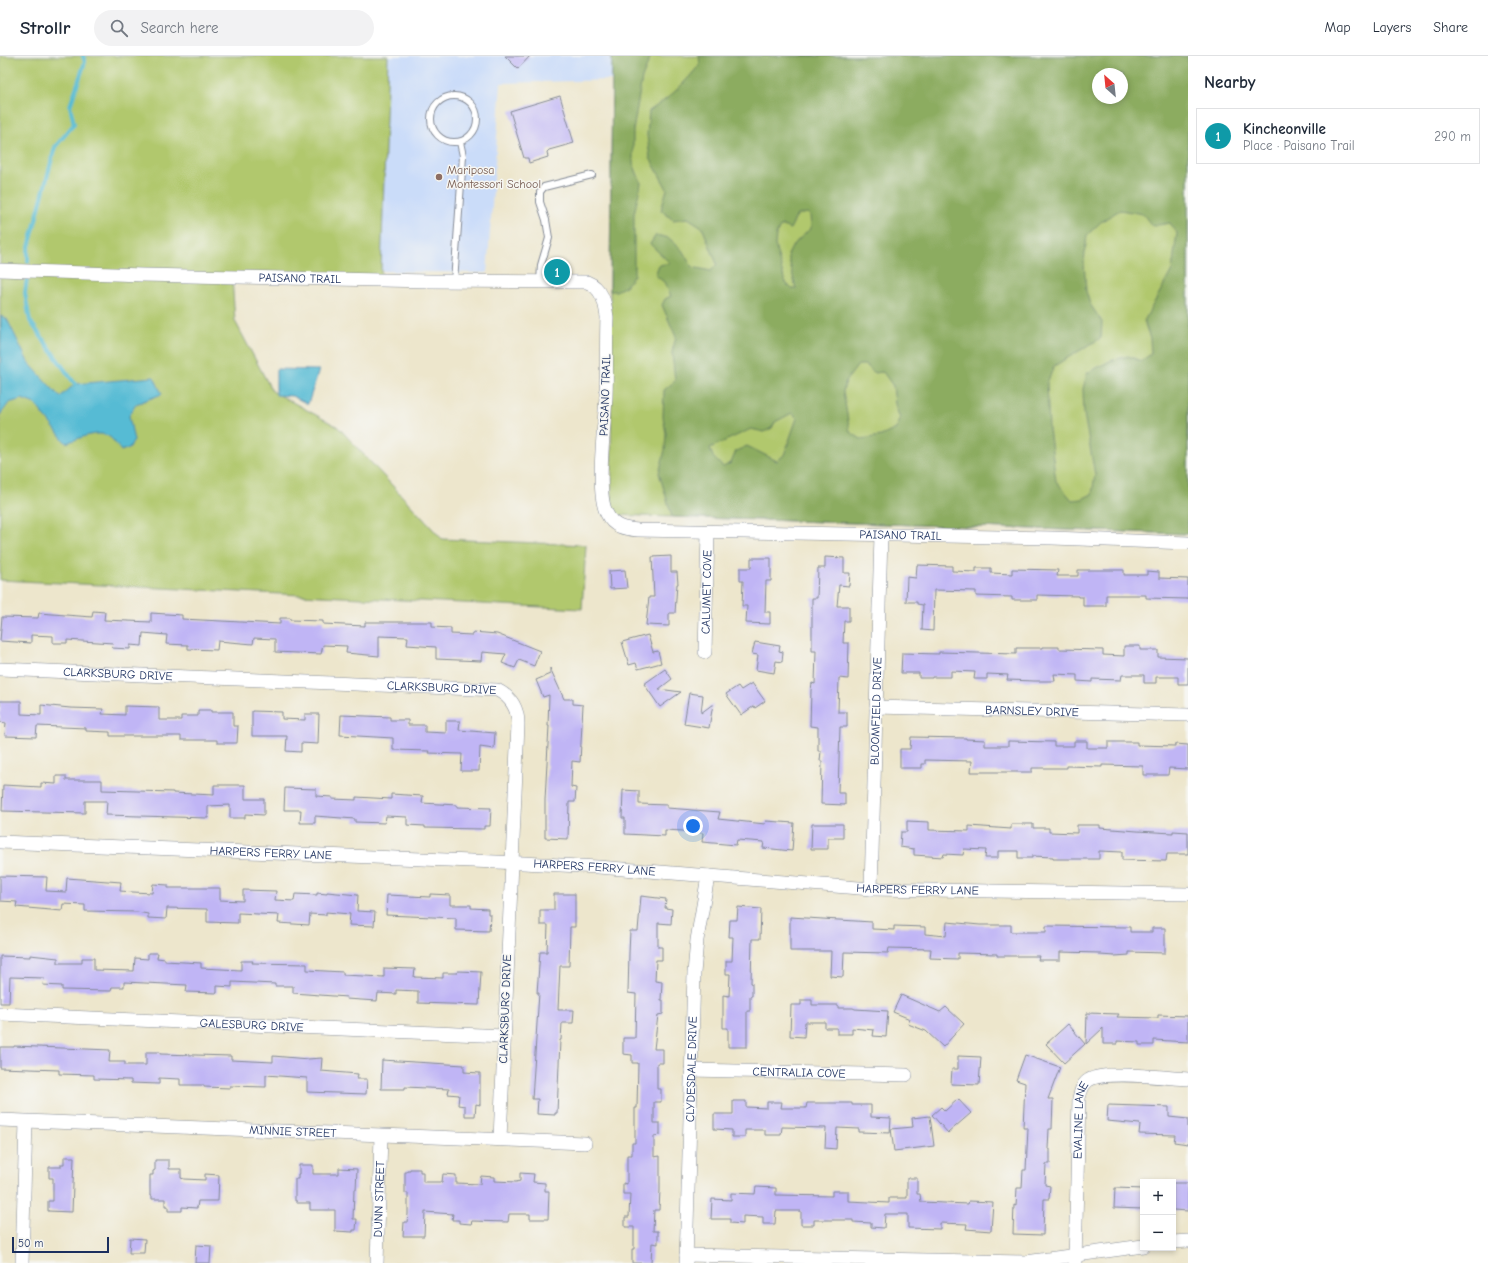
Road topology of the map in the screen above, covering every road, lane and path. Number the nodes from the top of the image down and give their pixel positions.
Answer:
1 (460, 142) junction
2 (592, 176) dead end
3 (0, 270) edge
4 (454, 282) junction
5 (540, 282) junction
6 (708, 532) junction
7 (881, 535) junction
8 (1188, 543) edge
9 (705, 652) dead end
10 (0, 669) edge
11 (876, 707) junction
12 (1188, 715) edge
13 (0, 842) edge
14 (511, 862) junction
15 (708, 876) junction
16 (871, 889) junction
17 (1188, 894) edge
18 (0, 1014) edge
19 (504, 1036) junction
20 (691, 1070) junction
21 (906, 1075) dead end
22 (1188, 1079) edge
23 (0, 1120) edge
24 (26, 1122) junction
25 (381, 1136) junction
26 (500, 1139) junction
27 (585, 1143) dead end
28 (1188, 1241) edge
29 (1176, 1242) edge
30 (1140, 1247) edge
31 (686, 1259) edge
32 (1075, 1260) edge
33 (22, 1263) edge
34 (377, 1263) edge

1 - 1 lane
1 - 4 lane
2 - 5 lane
3 - 4 street, PAISANO TRAIL
4 - 5 street, PAISANO TRAIL
5 - 6 street, PAISANO TRAIL
6 - 7 street, PAISANO TRAIL
6 - 9 street, CALUMET COVE
7 - 8 street, PAISANO TRAIL
7 - 11 street, BLOOMFIELD DRIVE
10 - 14 street, CLARKSBURG DRIVE
11 - 12 street, BARNSLEY DRIVE
11 - 16 street, BLOOMFIELD DRIVE
13 - 14 street, HARPERS FERRY LANE
14 - 15 street, HARPERS FERRY LANE
14 - 19 street, CLARKSBURG DRIVE
15 - 16 street, HARPERS FERRY LANE
15 - 20 street, CLYDESDALE DRIVE
16 - 17 street, HARPERS FERRY LANE
18 - 19 street, GALESBURG DRIVE
19 - 26 street, CLARKSBURG DRIVE
20 - 21 street, CENTRALIA COVE
20 - 31 street, CLYDESDALE DRIVE
22 - 32 street, EVALINE LANE
23 - 24 street, MINNIE STREET
24 - 25 street, MINNIE STREET
24 - 33 street
25 - 26 street, MINNIE STREET
25 - 34 street, DUNN STREET
26 - 27 street, MINNIE STREET
28 - 29 street
30 - 32 street
31 - 32 street

